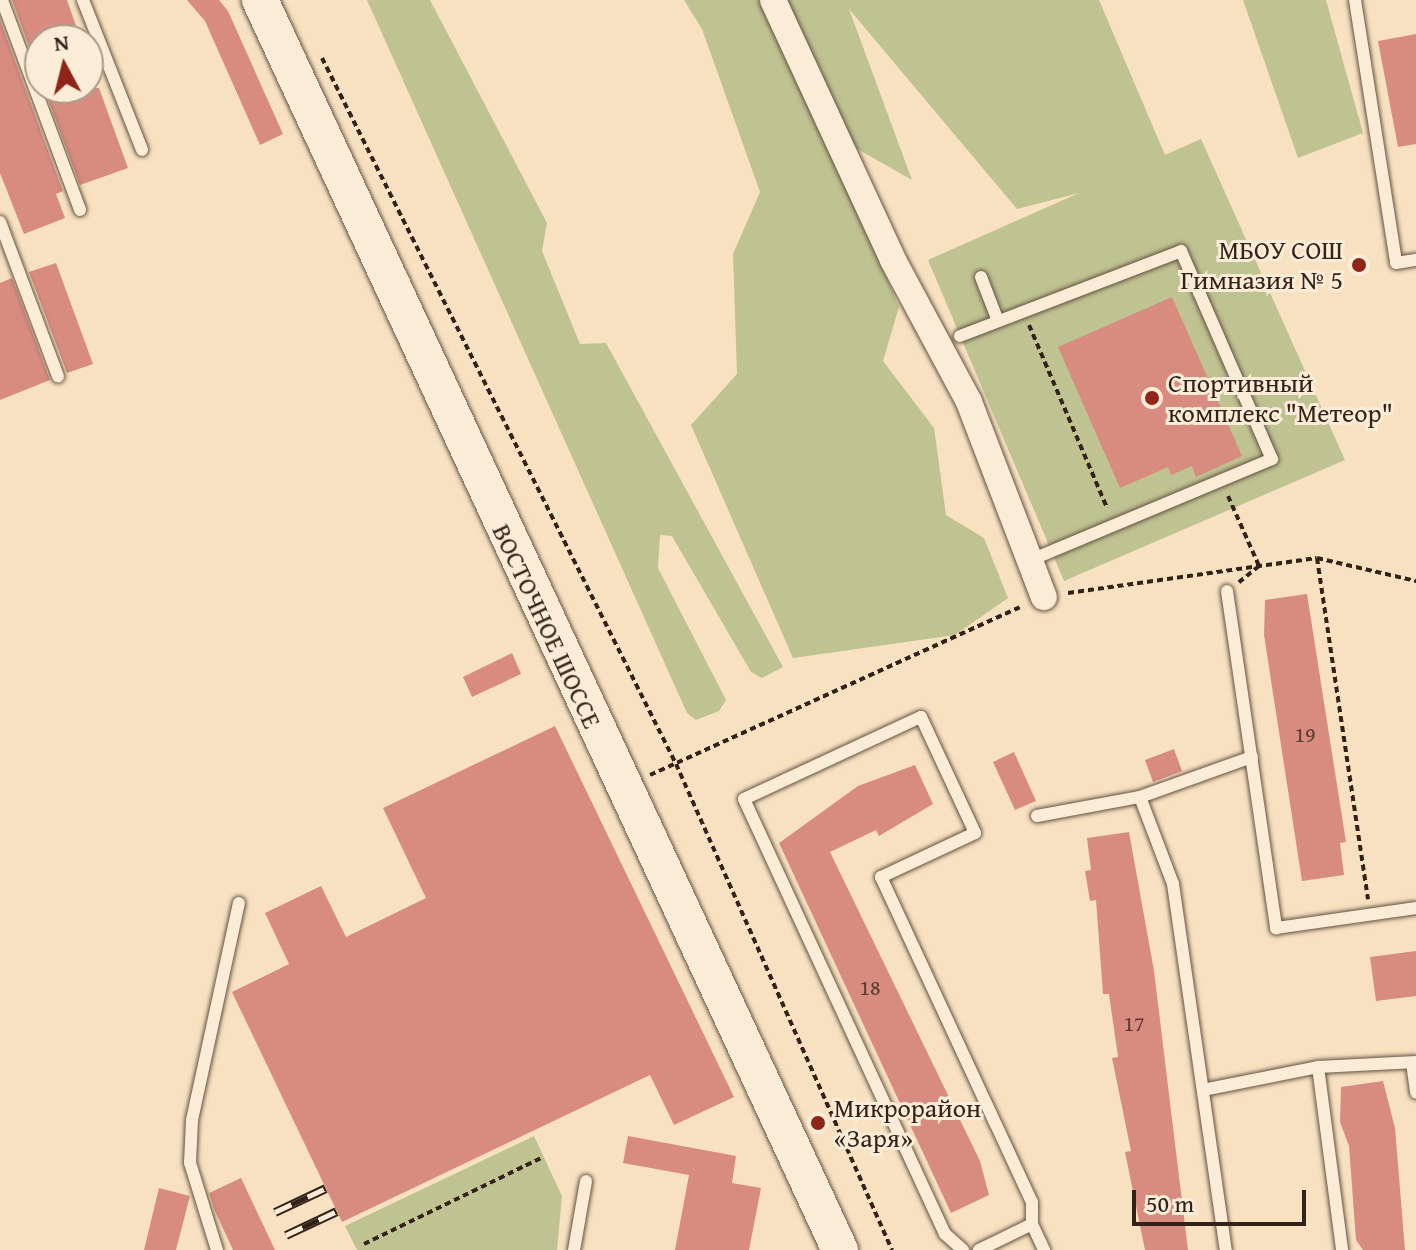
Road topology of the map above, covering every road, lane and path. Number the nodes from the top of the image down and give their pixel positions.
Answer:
1 (2, 0) edge
2 (83, 0) edge
3 (260, 0) edge
4 (773, 0) edge
5 (1355, 0) edge
6 (320, 55) dead end
7 (142, 150) dead end
8 (80, 210) dead end
9 (0, 222) edge
10 (1416, 260) edge
11 (981, 277) dead end
12 (1023, 312) junction
13 (998, 321) junction
14 (960, 336) dead end
15 (58, 376) dead end
16 (1221, 481) junction
17 (1114, 526) junction
18 (1317, 558) dead end
19 (1030, 560) junction
20 (1227, 591) joint
21 (1044, 597) joint
22 (1252, 757) junction
23 (674, 764) junction
24 (621, 789) junction
25 (1140, 797) junction
26 (1037, 816) dead end
27 (239, 903) dead end
28 (1416, 908) edge
29 (1370, 914) junction
30 (1414, 1062) edge
31 (1318, 1067) junction
32 (1203, 1090) junction
33 (1416, 1093) edge
34 (541, 1158) dead end
35 (586, 1181) dead end
36 (1032, 1224) junction
37 (364, 1244) dead end
38 (217, 1250) edge
39 (574, 1250) edge
40 (840, 1250) edge
41 (892, 1250) edge
42 (963, 1250) edge
43 (979, 1250) edge
44 (1044, 1250) edge
45 (1226, 1250) edge
46 (1342, 1250) edge

1 - 8 lane
2 - 7 lane
3 - 24 main road, ВОСТОЧНОЕ ШОССЕ
4 - 19 street
5 - 10 lane
6 - 23 path
9 - 15 lane
11 - 13 lane
12 - 13 lane
12 - 16 lane
12 - 17 path
13 - 14 lane
16 - 17 lane
16 - 20 path
17 - 19 lane
18 - 29 path
19 - 21 street
20 - 22 lane
21 - 23 path
22 - 25 lane
22 - 29 lane
23 - 24 path
23 - 41 path
24 - 40 main road, ВОСТОЧНОЕ ШОССЕ
25 - 26 lane
25 - 32 lane
27 - 38 lane
28 - 29 lane
30 - 31 lane
30 - 33 lane
31 - 32 lane
31 - 46 lane
32 - 45 lane
34 - 37 path
35 - 39 lane
36 - 42 lane
36 - 43 lane
36 - 44 lane

